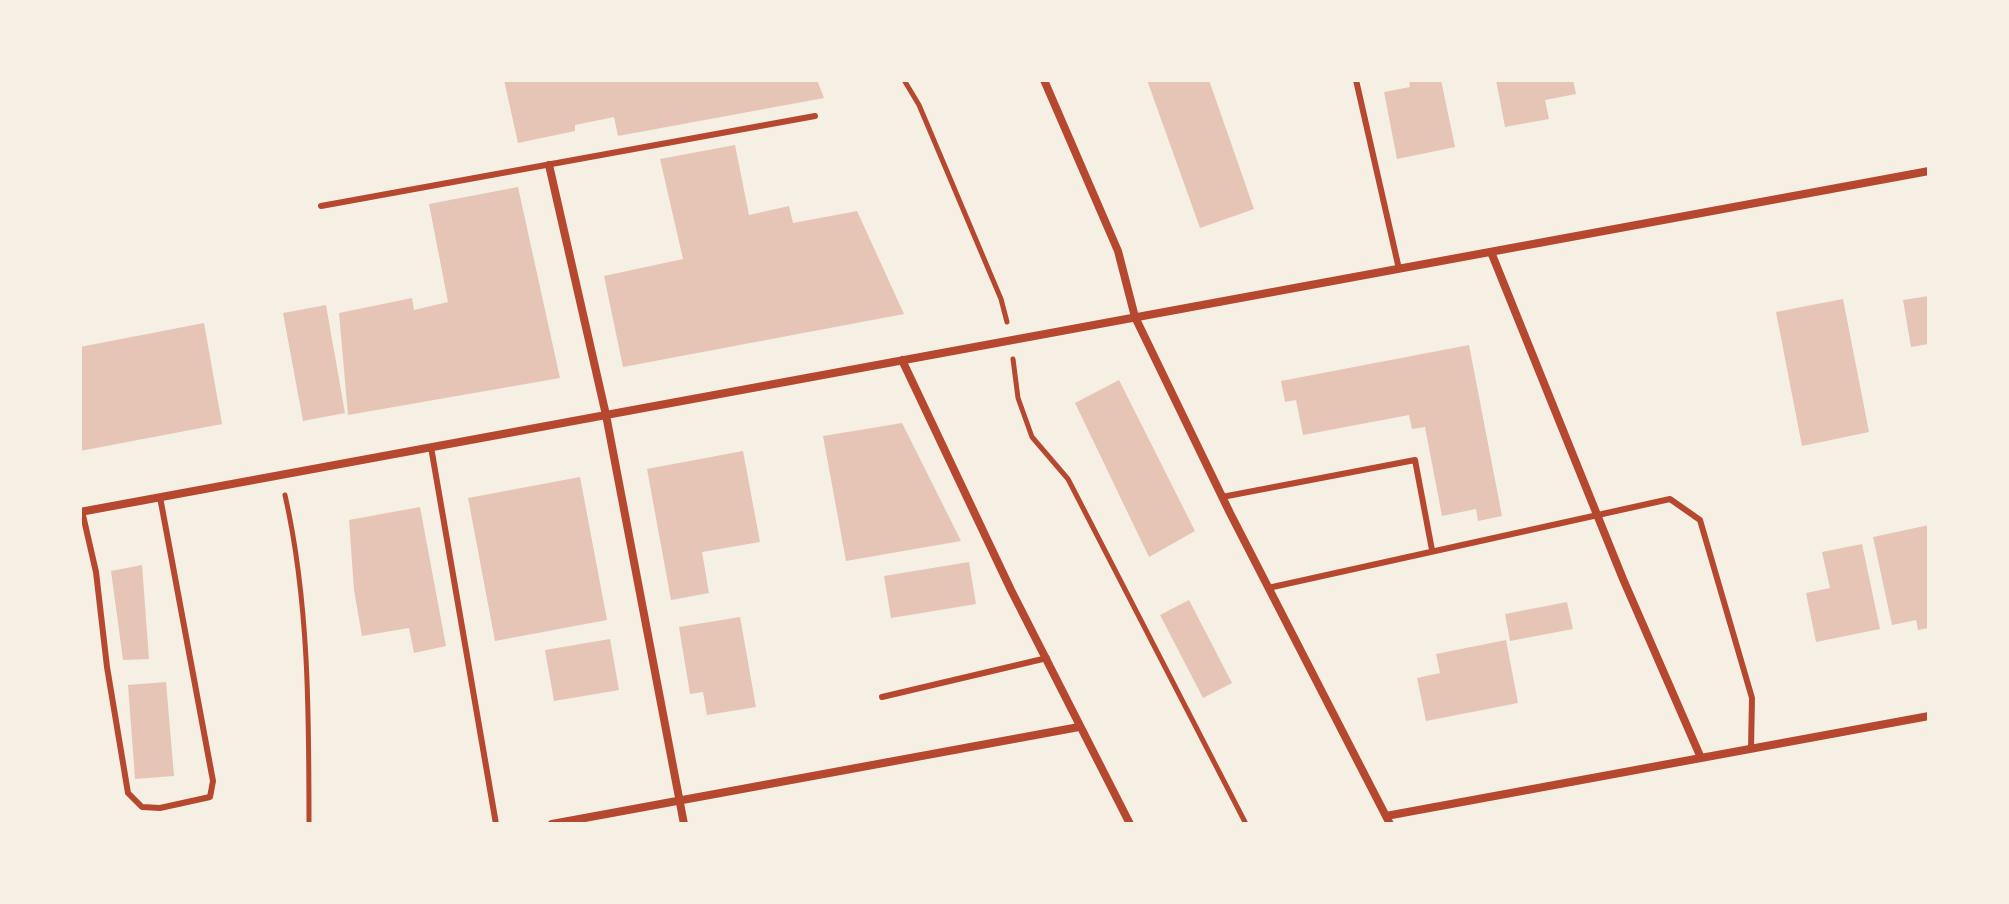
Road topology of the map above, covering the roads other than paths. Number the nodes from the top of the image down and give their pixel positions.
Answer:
1 (1044, 80) edge
2 (1356, 80) edge
3 (815, 116) dead end
4 (549, 165) junction
5 (1929, 171) edge
6 (321, 206) dead end
7 (1491, 252) junction
8 (1399, 269) junction
9 (1135, 317) junction
10 (902, 360) junction
11 (606, 415) junction
12 (431, 447) junction
13 (160, 497) junction
14 (1222, 497) junction
15 (81, 511) edge
16 (1597, 516) junction
17 (1432, 550) junction
18 (1268, 588) junction
19 (1047, 658) junction
20 (882, 697) dead end
21 (1929, 716) edge
22 (1079, 727) junction
23 (1751, 749) junction
24 (1701, 758) junction
25 (680, 801) junction
26 (1388, 820) edge
27 (496, 824) edge
28 (552, 824) edge
29 (684, 824) edge
30 (1130, 824) edge

1 - 9 street
2 - 8 lane
3 - 4 lane
4 - 6 lane
4 - 11 street
5 - 7 street
7 - 8 street
7 - 16 street
8 - 9 street
9 - 10 street
9 - 14 street
10 - 11 street
10 - 19 street
11 - 12 street
11 - 25 street
12 - 13 street
12 - 27 lane
13 - 15 street
13 - 15 lane
14 - 17 lane
14 - 18 street
16 - 17 lane
16 - 23 lane
16 - 24 street
17 - 18 lane
18 - 26 street
19 - 20 lane
19 - 22 street
21 - 23 street
22 - 25 street
22 - 30 street
23 - 24 street
24 - 26 street
25 - 28 street
25 - 29 street

